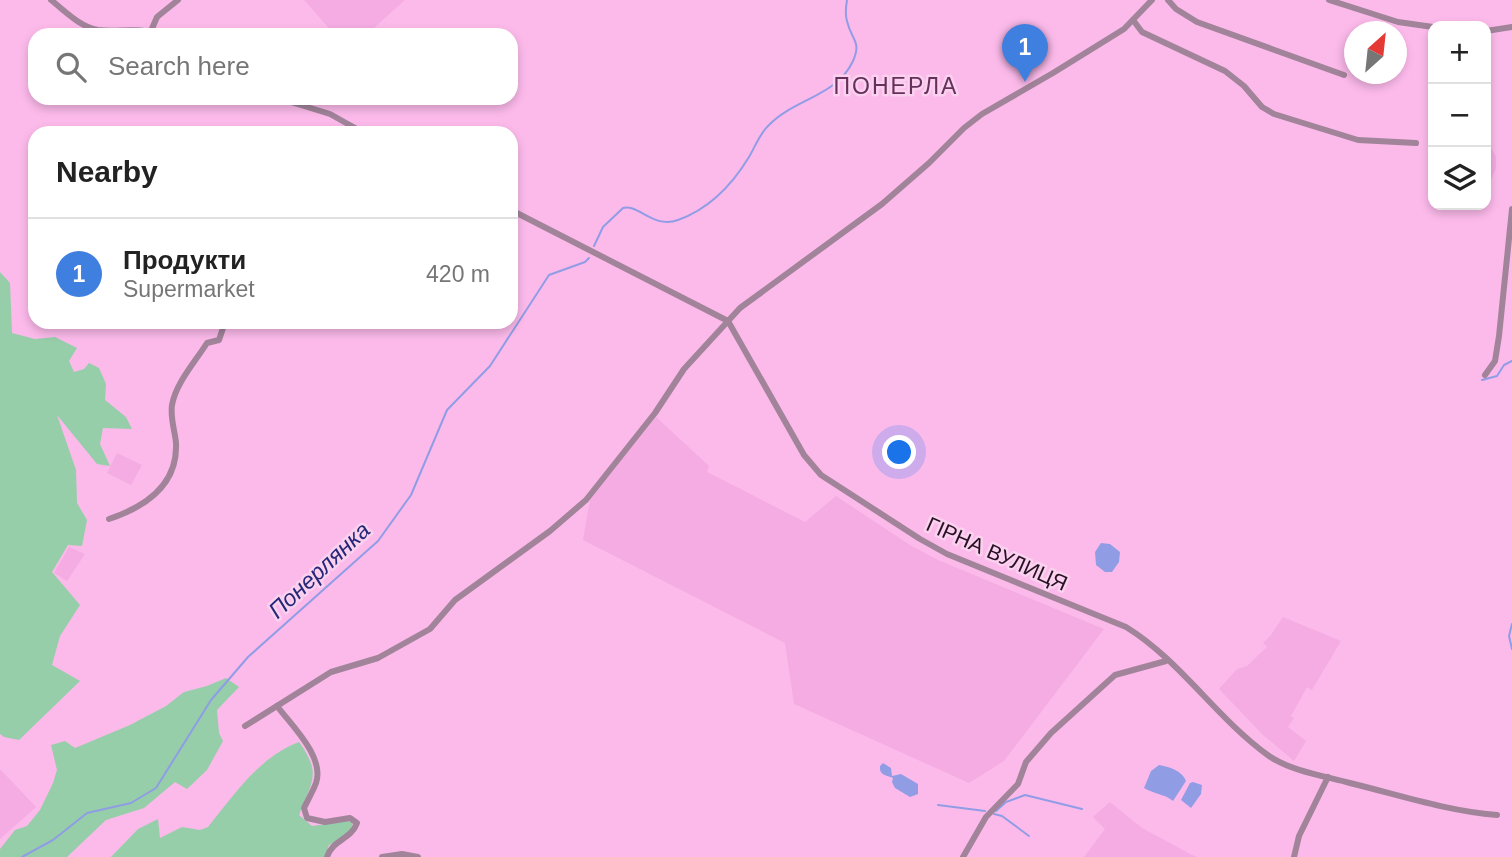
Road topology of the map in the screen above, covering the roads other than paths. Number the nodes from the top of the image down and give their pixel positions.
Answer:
1 (51, 0) edge
2 (178, 0) edge
3 (1152, 0) edge
4 (1168, 0) edge
5 (1329, 0) edge
6 (1133, 20) junction
7 (1428, 26) edge
8 (1512, 27) edge
9 (93, 28) edge
10 (153, 28) edge
11 (1491, 30) edge
12 (1344, 75) dead end
13 (301, 105) edge
14 (351, 126) edge
15 (1416, 143) dead end
16 (1512, 209) edge
17 (518, 214) edge
18 (728, 321) junction
19 (223, 329) edge
20 (1485, 375) dead end
21 (109, 519) dead end
22 (1166, 661) junction
23 (277, 706) junction
24 (246, 726) dead end
25 (1328, 777) junction
26 (1497, 815) dead end
27 (327, 857) edge
28 (382, 857) edge
29 (418, 857) edge
30 (963, 857) edge
31 (1294, 857) edge

1 - 9 street
2 - 10 street
3 - 6 street
4 - 12 street
5 - 7 street
6 - 15 street
6 - 18 street
8 - 11 street
13 - 14 street
16 - 20 street
17 - 18 street
18 - 22 street, ГІРНА ВУЛИЦЯ
18 - 23 street
19 - 21 street
22 - 25 street, ГІРНА ВУЛИЦЯ
22 - 30 street
23 - 24 street
23 - 27 street
25 - 26 street, ГІРНА ВУЛИЦЯ
25 - 31 street
28 - 29 street

